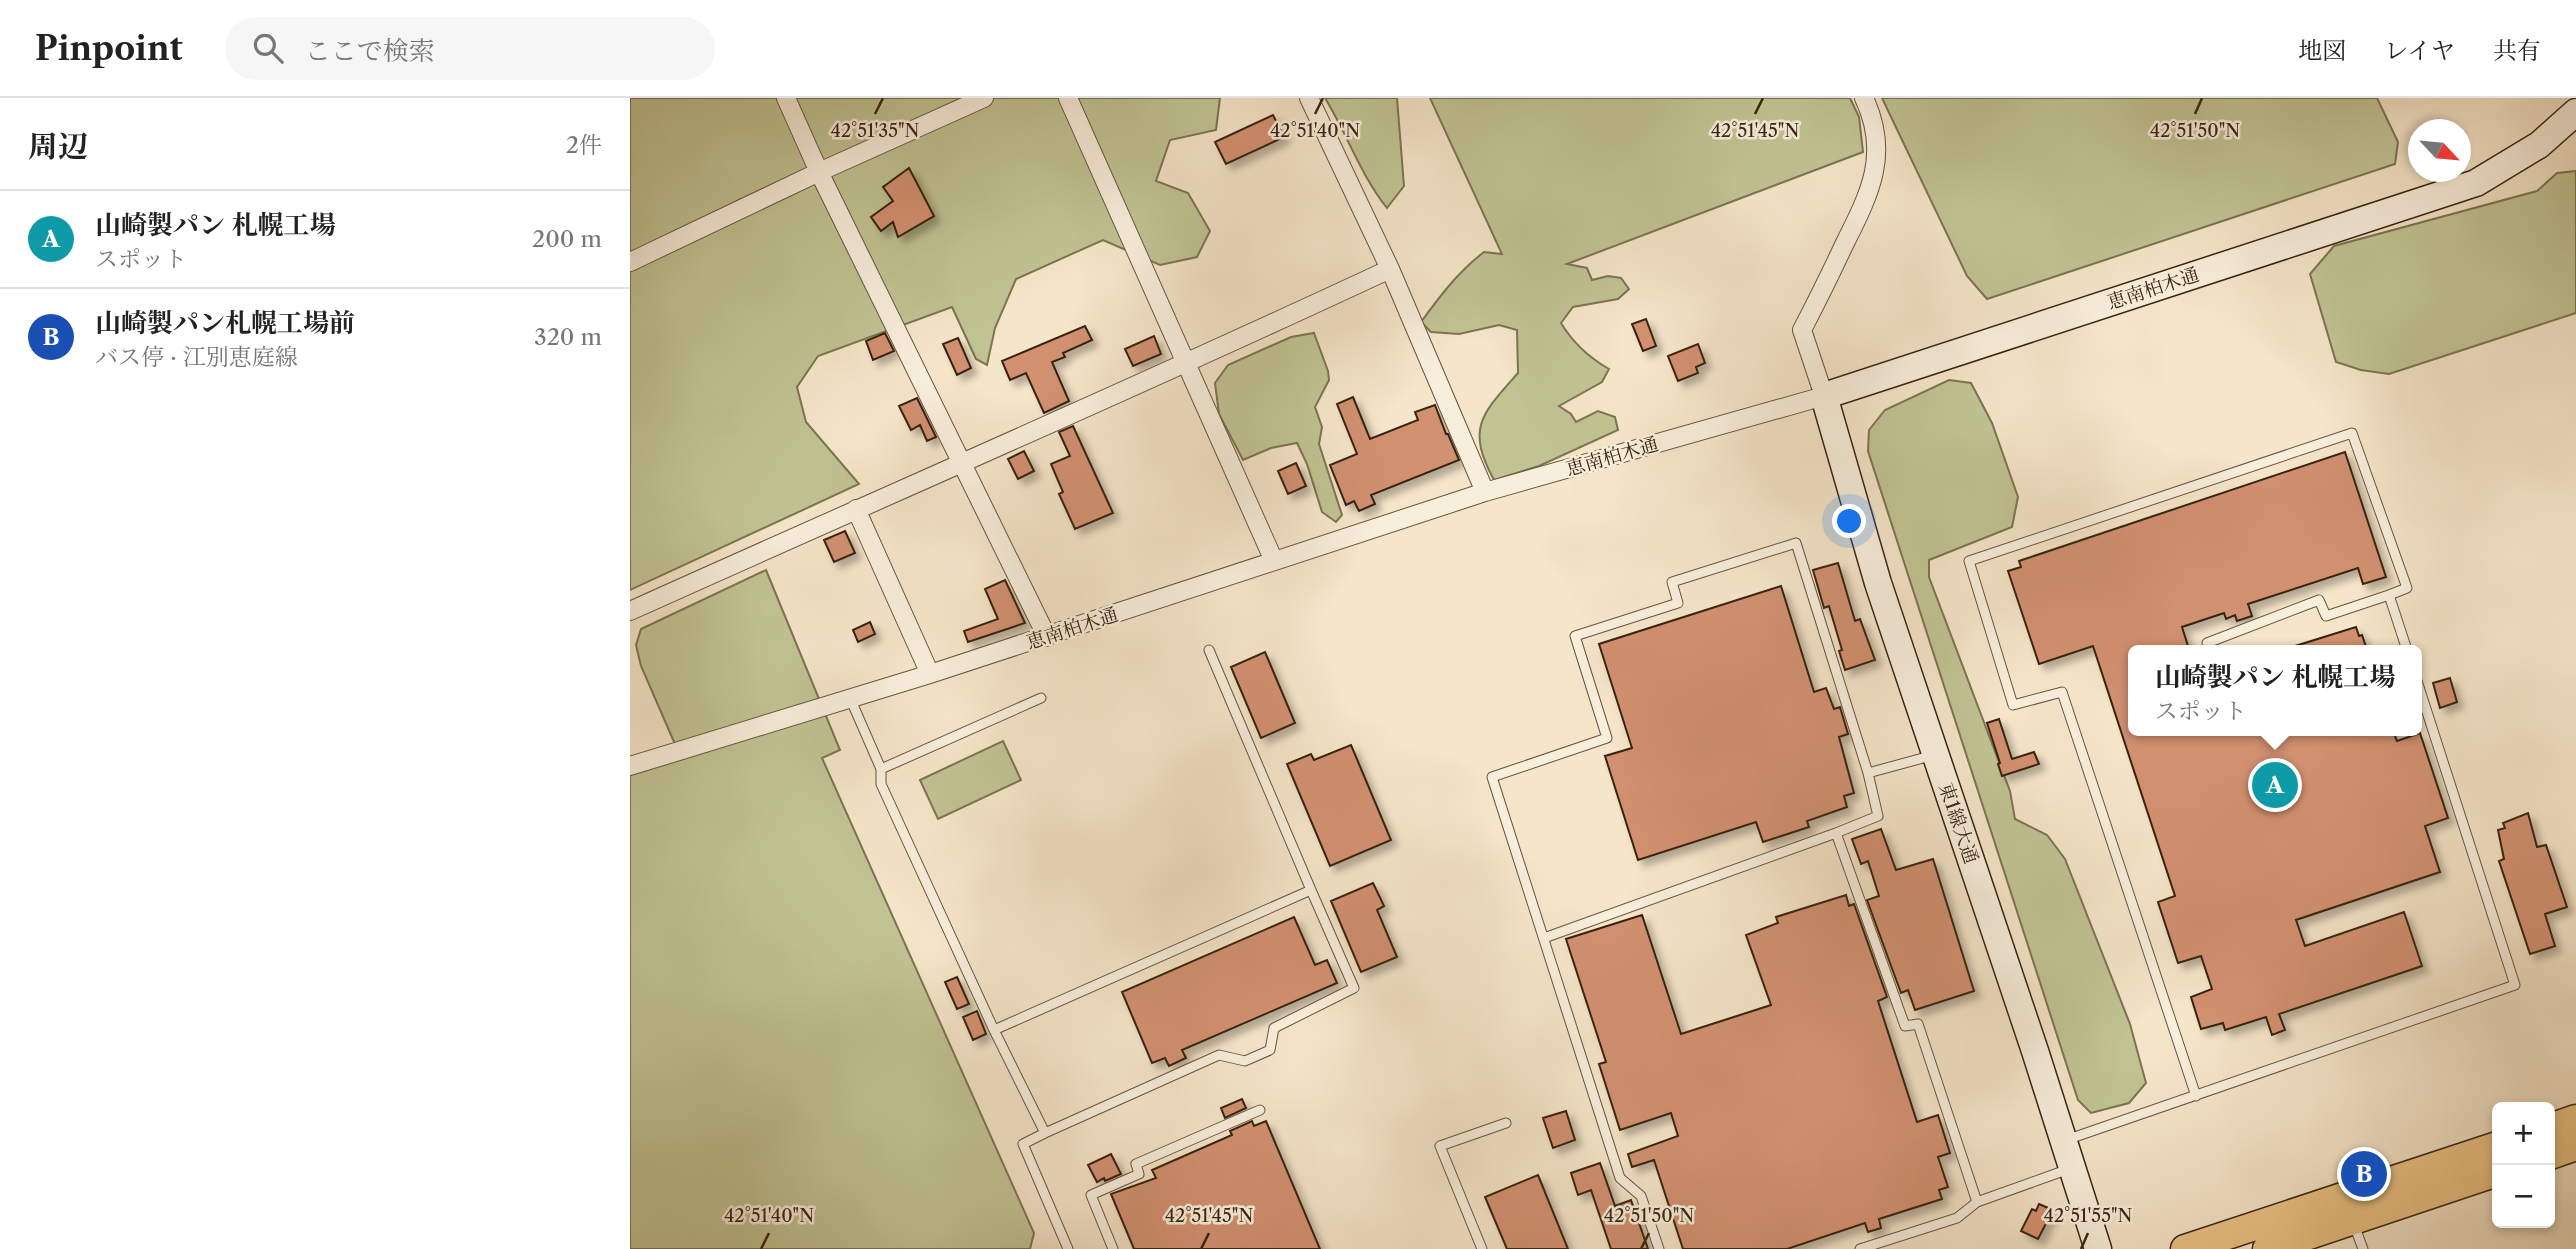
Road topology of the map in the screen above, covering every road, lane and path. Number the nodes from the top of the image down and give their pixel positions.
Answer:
1 (786, 98) edge
2 (984, 98) edge
3 (1068, 98) edge
4 (1309, 98) edge
5 (1864, 98) edge
6 (2576, 112) edge
7 (819, 172) junction
8 (630, 262) edge
9 (1390, 269) junction
10 (1186, 365) junction
11 (1824, 396) junction
12 (962, 461) junction
13 (1485, 492) junction
14 (856, 509) junction
15 (1274, 561) junction
16 (2389, 595) junction
17 (630, 611) edge
18 (1047, 636) junction
19 (2207, 643) dead end
20 (2405, 645) edge
21 (1209, 650) dead end
22 (930, 674) junction
23 (2422, 697) edge
24 (850, 698) junction
25 (1041, 698) dead end
26 (1936, 755) junction
27 (630, 766) edge
28 (881, 769) junction
29 (1868, 773) junction
30 (1836, 833) junction
31 (1311, 890) junction
32 (1544, 938) junction
33 (994, 1030) junction
34 (2196, 1096) junction
35 (1260, 1110) dead end
36 (2576, 1119) edge
37 (1506, 1123) dead end
38 (2555, 1126) edge
39 (1045, 1133) junction
40 (2065, 1141) junction
41 (2576, 1146) edge
42 (2492, 1148) edge
43 (2555, 1153) edge
44 (2072, 1169) junction
45 (2492, 1174) edge
46 (1977, 1202) junction
47 (2352, 1221) junction
48 (1068, 1249) edge
49 (1113, 1249) edge
50 (1482, 1249) edge
51 (1659, 1249) edge
52 (1860, 1249) edge
53 (2098, 1249) edge
54 (2185, 1249) edge
55 (2267, 1249) edge
56 (2363, 1249) edge

1 - 7 street
2 - 7 street
3 - 10 street
4 - 9 street
5 - 11 street
6 - 11 street, 恵南柏木通
7 - 8 street
7 - 12 street
9 - 10 street
9 - 13 street
10 - 12 street
10 - 15 street
11 - 13 street, 恵南柏木通
11 - 26 street, 東1線大通
12 - 14 street
12 - 18 street
13 - 15 street, 恵南柏木通
14 - 17 street
14 - 22 street
15 - 18 street, 恵南柏木通
16 - 19 lane
16 - 20 lane
16 - 34 lane
18 - 22 street, 恵南柏木通
21 - 31 lane
22 - 24 street, 恵南柏木通
23 - 34 lane
24 - 27 street, 恵南柏木通
24 - 28 lane
25 - 28 lane
26 - 29 lane
26 - 40 street, 東1線大通
28 - 33 lane
29 - 30 lane
29 - 32 lane
30 - 32 lane
30 - 46 lane
31 - 33 lane
31 - 39 lane
32 - 51 lane
33 - 39 lane
34 - 40 lane
35 - 49 lane
36 - 38 main road
37 - 50 lane
39 - 48 lane
40 - 44 street, 東1線大通
41 - 43 main road
42 - 54 main road
44 - 46 lane
44 - 53 street, 東1線大通
45 - 47 main road
46 - 52 lane
47 - 55 main road
47 - 56 lane

